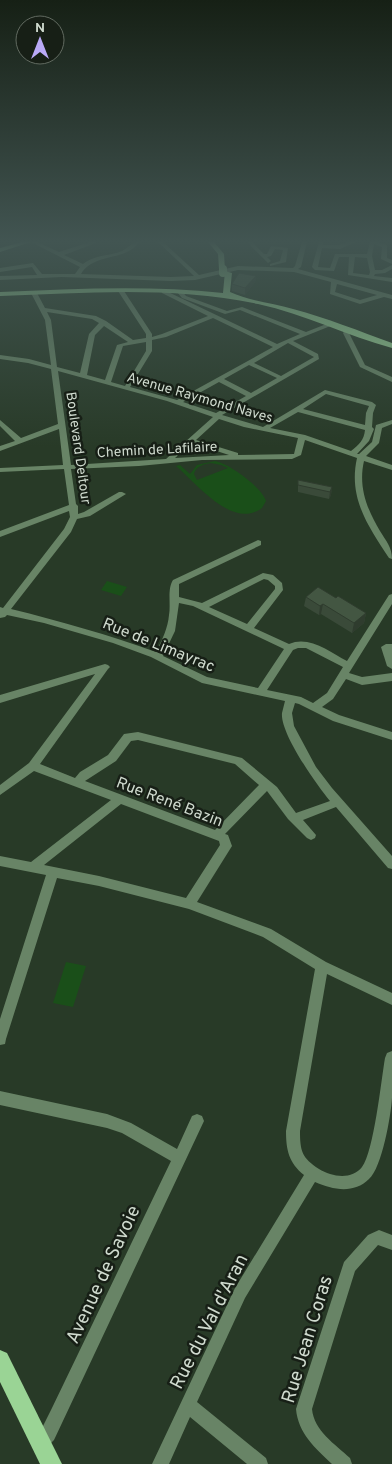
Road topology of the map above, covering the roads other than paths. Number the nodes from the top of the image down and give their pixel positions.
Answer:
1 (44, 310) edge
2 (47, 310) edge
3 (135, 310) edge
4 (201, 310) edge
5 (220, 310) edge
6 (234, 310) edge
7 (246, 310) edge
8 (288, 310) edge
9 (212, 316) junction
10 (104, 322) junction
11 (331, 324) junction
12 (348, 330) junction
13 (306, 334) junction
14 (149, 339) junction
15 (288, 341) junction
16 (131, 342) junction
17 (392, 346) edge
18 (278, 347) junction
19 (0, 357) edge
20 (249, 362) junction
21 (55, 368) junction
22 (83, 377) junction
23 (281, 378) junction
24 (218, 379) junction
25 (392, 380) edge
26 (107, 384) junction
27 (126, 389) junction
28 (251, 396) junction
29 (177, 403) junction
30 (296, 409) junction
31 (217, 417) junction
32 (0, 422) edge
33 (392, 422) edge
34 (62, 425) junction
35 (264, 429) junction
36 (370, 429) junction
37 (302, 437) junction
38 (190, 440) junction
39 (20, 441) junction
40 (0, 449) edge
41 (352, 454) junction
42 (361, 457) junction
43 (237, 458) junction
44 (168, 461) junction
45 (69, 467) junction
46 (392, 468) edge
47 (0, 470) edge
48 (122, 494) dead end
49 (74, 506) junction
50 (74, 517) junction
51 (0, 534) edge
52 (258, 543) dead end
53 (389, 546) edge
54 (392, 556) edge
55 (392, 597) edge
56 (175, 600) junction
57 (0, 602) edge
58 (203, 606) junction
59 (2, 612) edge
60 (248, 629) junction
61 (392, 647) edge
62 (290, 648) junction
63 (158, 657) junction
64 (391, 660) edge
65 (346, 670) junction
66 (392, 678) edge
67 (260, 692) junction
68 (0, 698) edge
69 (291, 699) junction
70 (314, 707) junction
71 (392, 736) edge
72 (33, 766) junction
73 (77, 783) junction
74 (266, 785) junction
75 (0, 791) edge
76 (120, 799) junction
77 (338, 802) junction
78 (296, 818) junction
79 (217, 835) junction
80 (311, 835) dead end
81 (0, 860) edge
82 (392, 864) edge
83 (34, 867) junction
84 (53, 872) junction
85 (189, 904) junction
86 (322, 966) junction
87 (392, 999) edge
88 (0, 1039) edge
89 (392, 1058) edge
90 (0, 1098) edge
91 (196, 1121) dead end
92 (179, 1158) junction
93 (313, 1173) junction
94 (392, 1242) edge
95 (2, 1370) edge
96 (188, 1405) junction
97 (40, 1442) junction
98 (51, 1464) edge
99 (160, 1464) edge
100 (260, 1464) edge
101 (344, 1464) edge

1 - 21 street, Boulevard Deltour
2 - 10 street
3 - 14 street
4 - 9 street
5 - 6 street
7 - 13 street
8 - 11 main road
9 - 14 street
9 - 18 street
10 - 16 street
10 - 22 street
11 - 12 main road
11 - 13 street
12 - 17 main road
12 - 25 street
13 - 15 street
14 - 16 street
14 - 27 street
15 - 18 street
15 - 23 street
16 - 26 street
18 - 20 street
19 - 21 street, Avenue Raymond Naves
20 - 23 street
20 - 24 street
21 - 22 street, Avenue Raymond Naves
21 - 34 street, Boulevard Deltour
22 - 26 street, Avenue Raymond Naves
23 - 28 street
24 - 28 street
24 - 29 street
26 - 27 street, Avenue Raymond Naves
27 - 29 street, Avenue Raymond Naves
28 - 31 street
29 - 31 street, Avenue Raymond Naves
30 - 35 street
30 - 36 street
30 - 36 street
31 - 35 street, Avenue Raymond Naves
31 - 38 street
32 - 39 street
33 - 42 street
34 - 39 street
34 - 45 street, Boulevard Deltour
35 - 37 street, Avenue Raymond Naves
36 - 41 street
37 - 41 street, Avenue Raymond Naves
37 - 43 street, Chemin de Lafilaire
38 - 43 street
38 - 44 street
39 - 40 street
41 - 42 street, Avenue Raymond Naves
42 - 46 street, Avenue Raymond Naves
42 - 53 street
43 - 44 street, Chemin de Lafilaire
44 - 45 street, Chemin de Lafilaire
45 - 47 street, Chemin de Lafilaire
45 - 49 street, Boulevard Deltour
48 - 50 street
49 - 50 street, Boulevard Deltour
49 - 51 street
50 - 59 street, Boulevard Deltour
52 - 56 street
53 - 54 street
55 - 65 street
56 - 58 street
56 - 63 street
57 - 59 street
58 - 60 street
58 - 60 street
59 - 63 street, Rue de Limayrac
60 - 62 street
61 - 64 street
62 - 65 street
62 - 67 street
63 - 67 street, Rue de Limayrac
65 - 66 street
65 - 70 street
67 - 69 street, Rue de Limayrac
68 - 72 street
69 - 70 street, Rue de Limayrac
69 - 77 street
70 - 71 street, Rue de Limayrac
72 - 73 street, Rue René Bazin
72 - 75 street
73 - 74 street
73 - 76 street, Rue René Bazin
74 - 78 street
74 - 79 street
76 - 79 street, Rue René Bazin
76 - 83 street
77 - 78 street
77 - 82 street
78 - 80 street
79 - 85 street, Rue René Bazin
81 - 83 street
83 - 84 street
84 - 85 street
84 - 88 street
85 - 86 street
86 - 87 street
86 - 93 street
89 - 93 street
90 - 92 street
91 - 92 street, Avenue de Savoie
92 - 97 street, Avenue de Savoie
93 - 96 street, Rue du Val d'Aran
94 - 101 street, Rue Jean Coras
95 - 97 main road
96 - 99 street, Rue du Val d'Aran
96 - 100 street
97 - 98 main road

